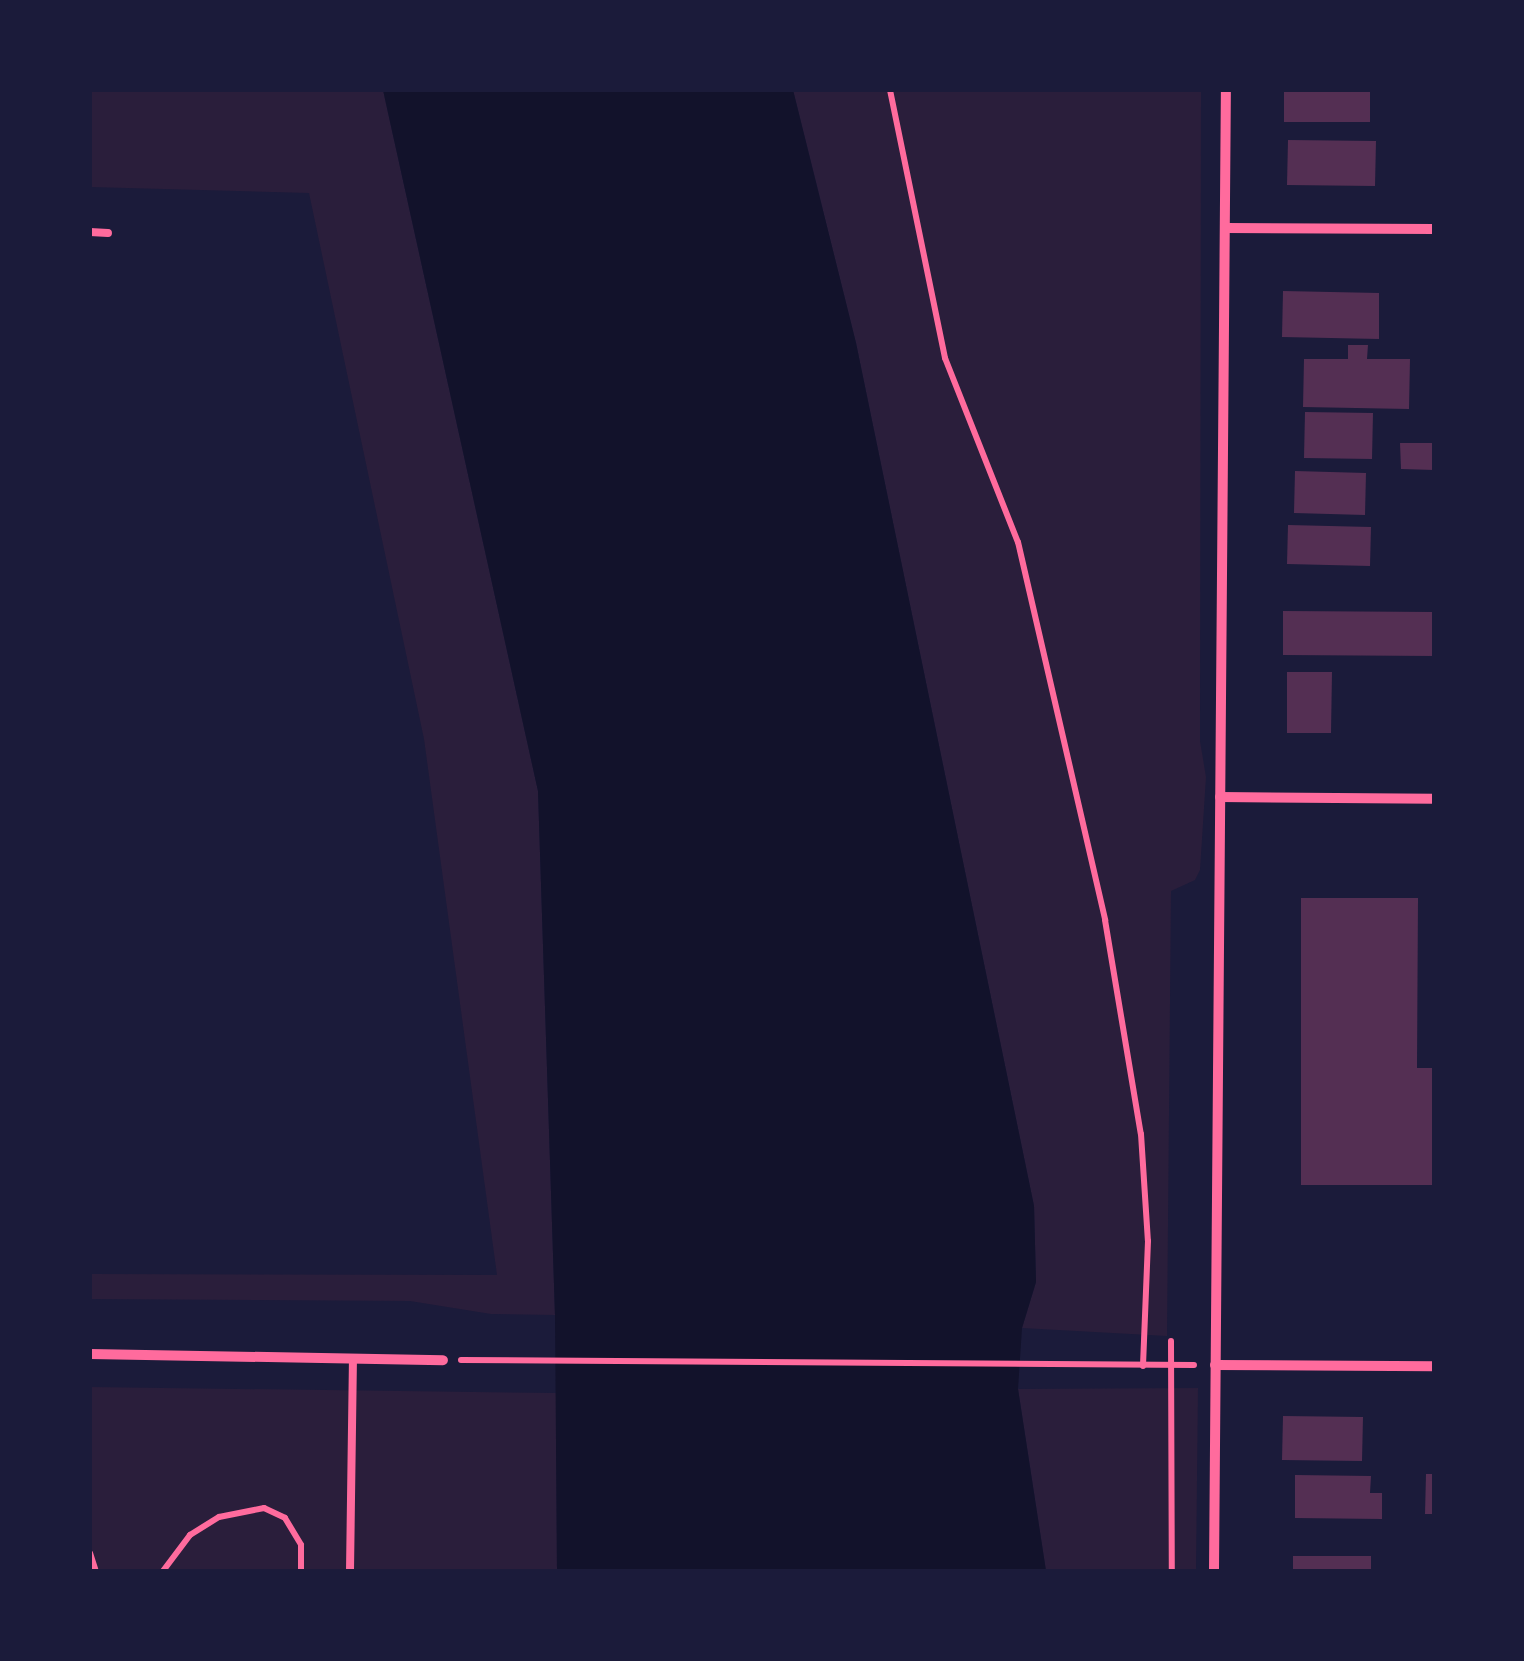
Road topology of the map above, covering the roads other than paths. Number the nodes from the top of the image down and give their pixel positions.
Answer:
1 (1226, 90) edge
2 (1226, 228) junction
3 (1434, 229) edge
4 (90, 232) edge
5 (108, 233) dead end
6 (1220, 797) junction
7 (1434, 799) edge
8 (90, 1354) edge
9 (354, 1359) junction
10 (444, 1360) road end
11 (1215, 1365) junction
12 (1434, 1366) edge
13 (350, 1571) edge
14 (1214, 1571) edge

1 - 2 street
2 - 3 street
2 - 6 street
4 - 5 lane
6 - 7 street
6 - 11 street
8 - 9 street
9 - 10 street
9 - 13 lane
11 - 12 street
11 - 14 street

